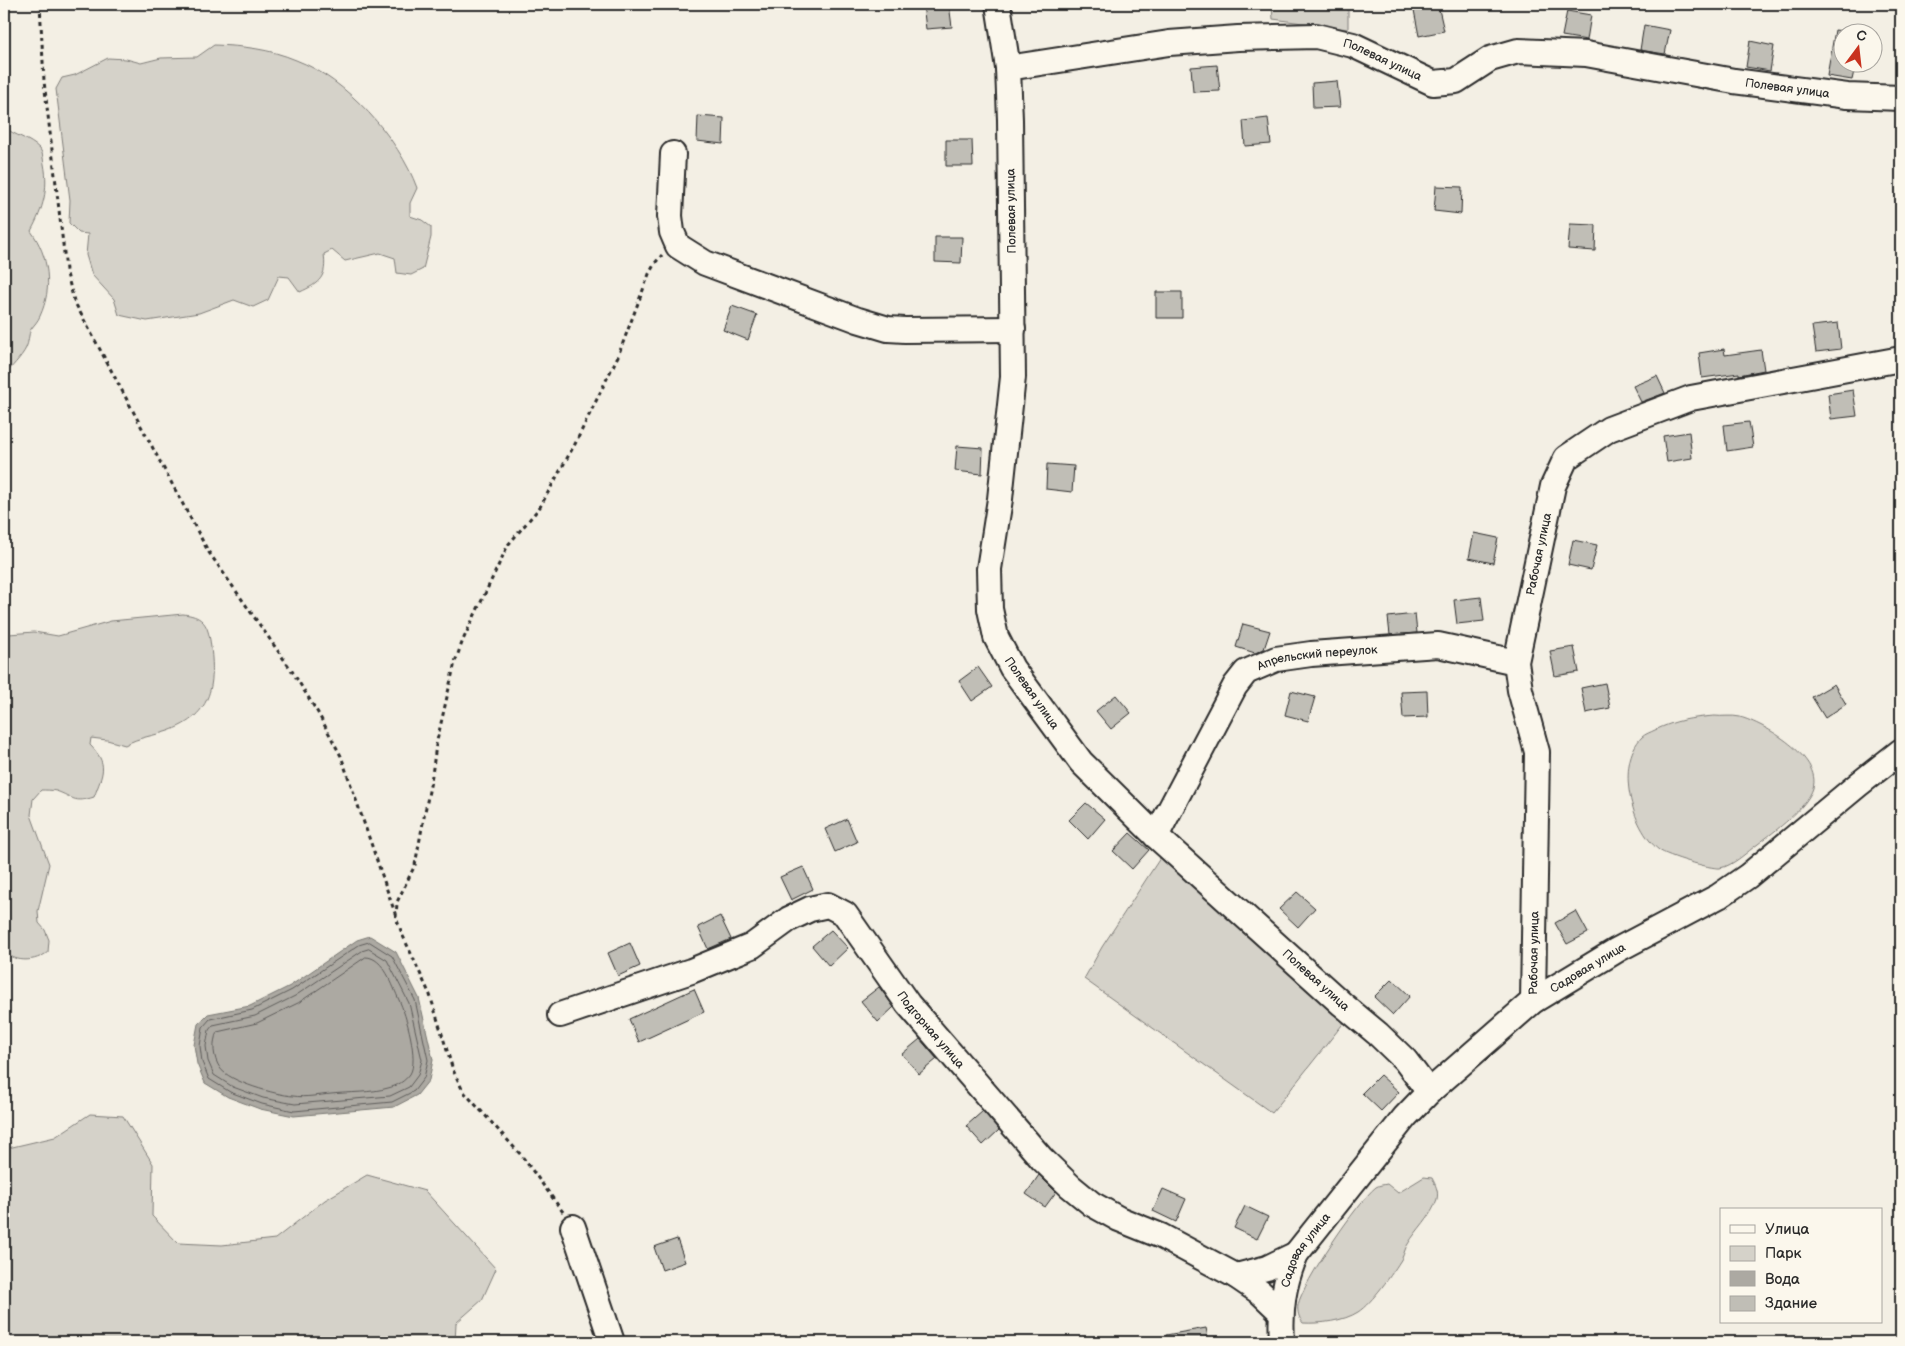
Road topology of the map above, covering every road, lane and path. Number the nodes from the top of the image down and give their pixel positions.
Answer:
1 (40, 4) edge
2 (998, 4) edge
3 (1008, 68) junction
4 (1901, 98) edge
5 (673, 154) dead end
6 (678, 246) junction
7 (1013, 329) junction
8 (1901, 359) edge
9 (1516, 662) junction
10 (1901, 750) edge
11 (1156, 836) junction
12 (396, 918) junction
13 (1533, 1001) junction
14 (560, 1015) dead end
15 (1429, 1092) junction
16 (573, 1227) joint
17 (1296, 1254) junction
18 (1236, 1276) junction
19 (1281, 1312) junction
20 (612, 1342) edge
21 (1282, 1342) edge

1 - 12 path
2 - 3 street
3 - 4 street, Полевая улица
3 - 7 street, Полевая улица
5 - 6 street
6 - 7 street
6 - 12 path
7 - 11 street, Полевая улица
8 - 9 street, Рабочая улица
9 - 11 street, Апрельский переулок
9 - 13 street, Рабочая улица
10 - 13 street, Садовая улица
11 - 15 street, Полевая улица
12 - 16 path
13 - 15 street, Садовая улица
14 - 18 street, Подгорная улица
15 - 17 street, Садовая улица
16 - 20 street
17 - 18 street
17 - 19 street, Садовая улица
18 - 19 street, Подгорная улица
19 - 21 street, Садовая улица

